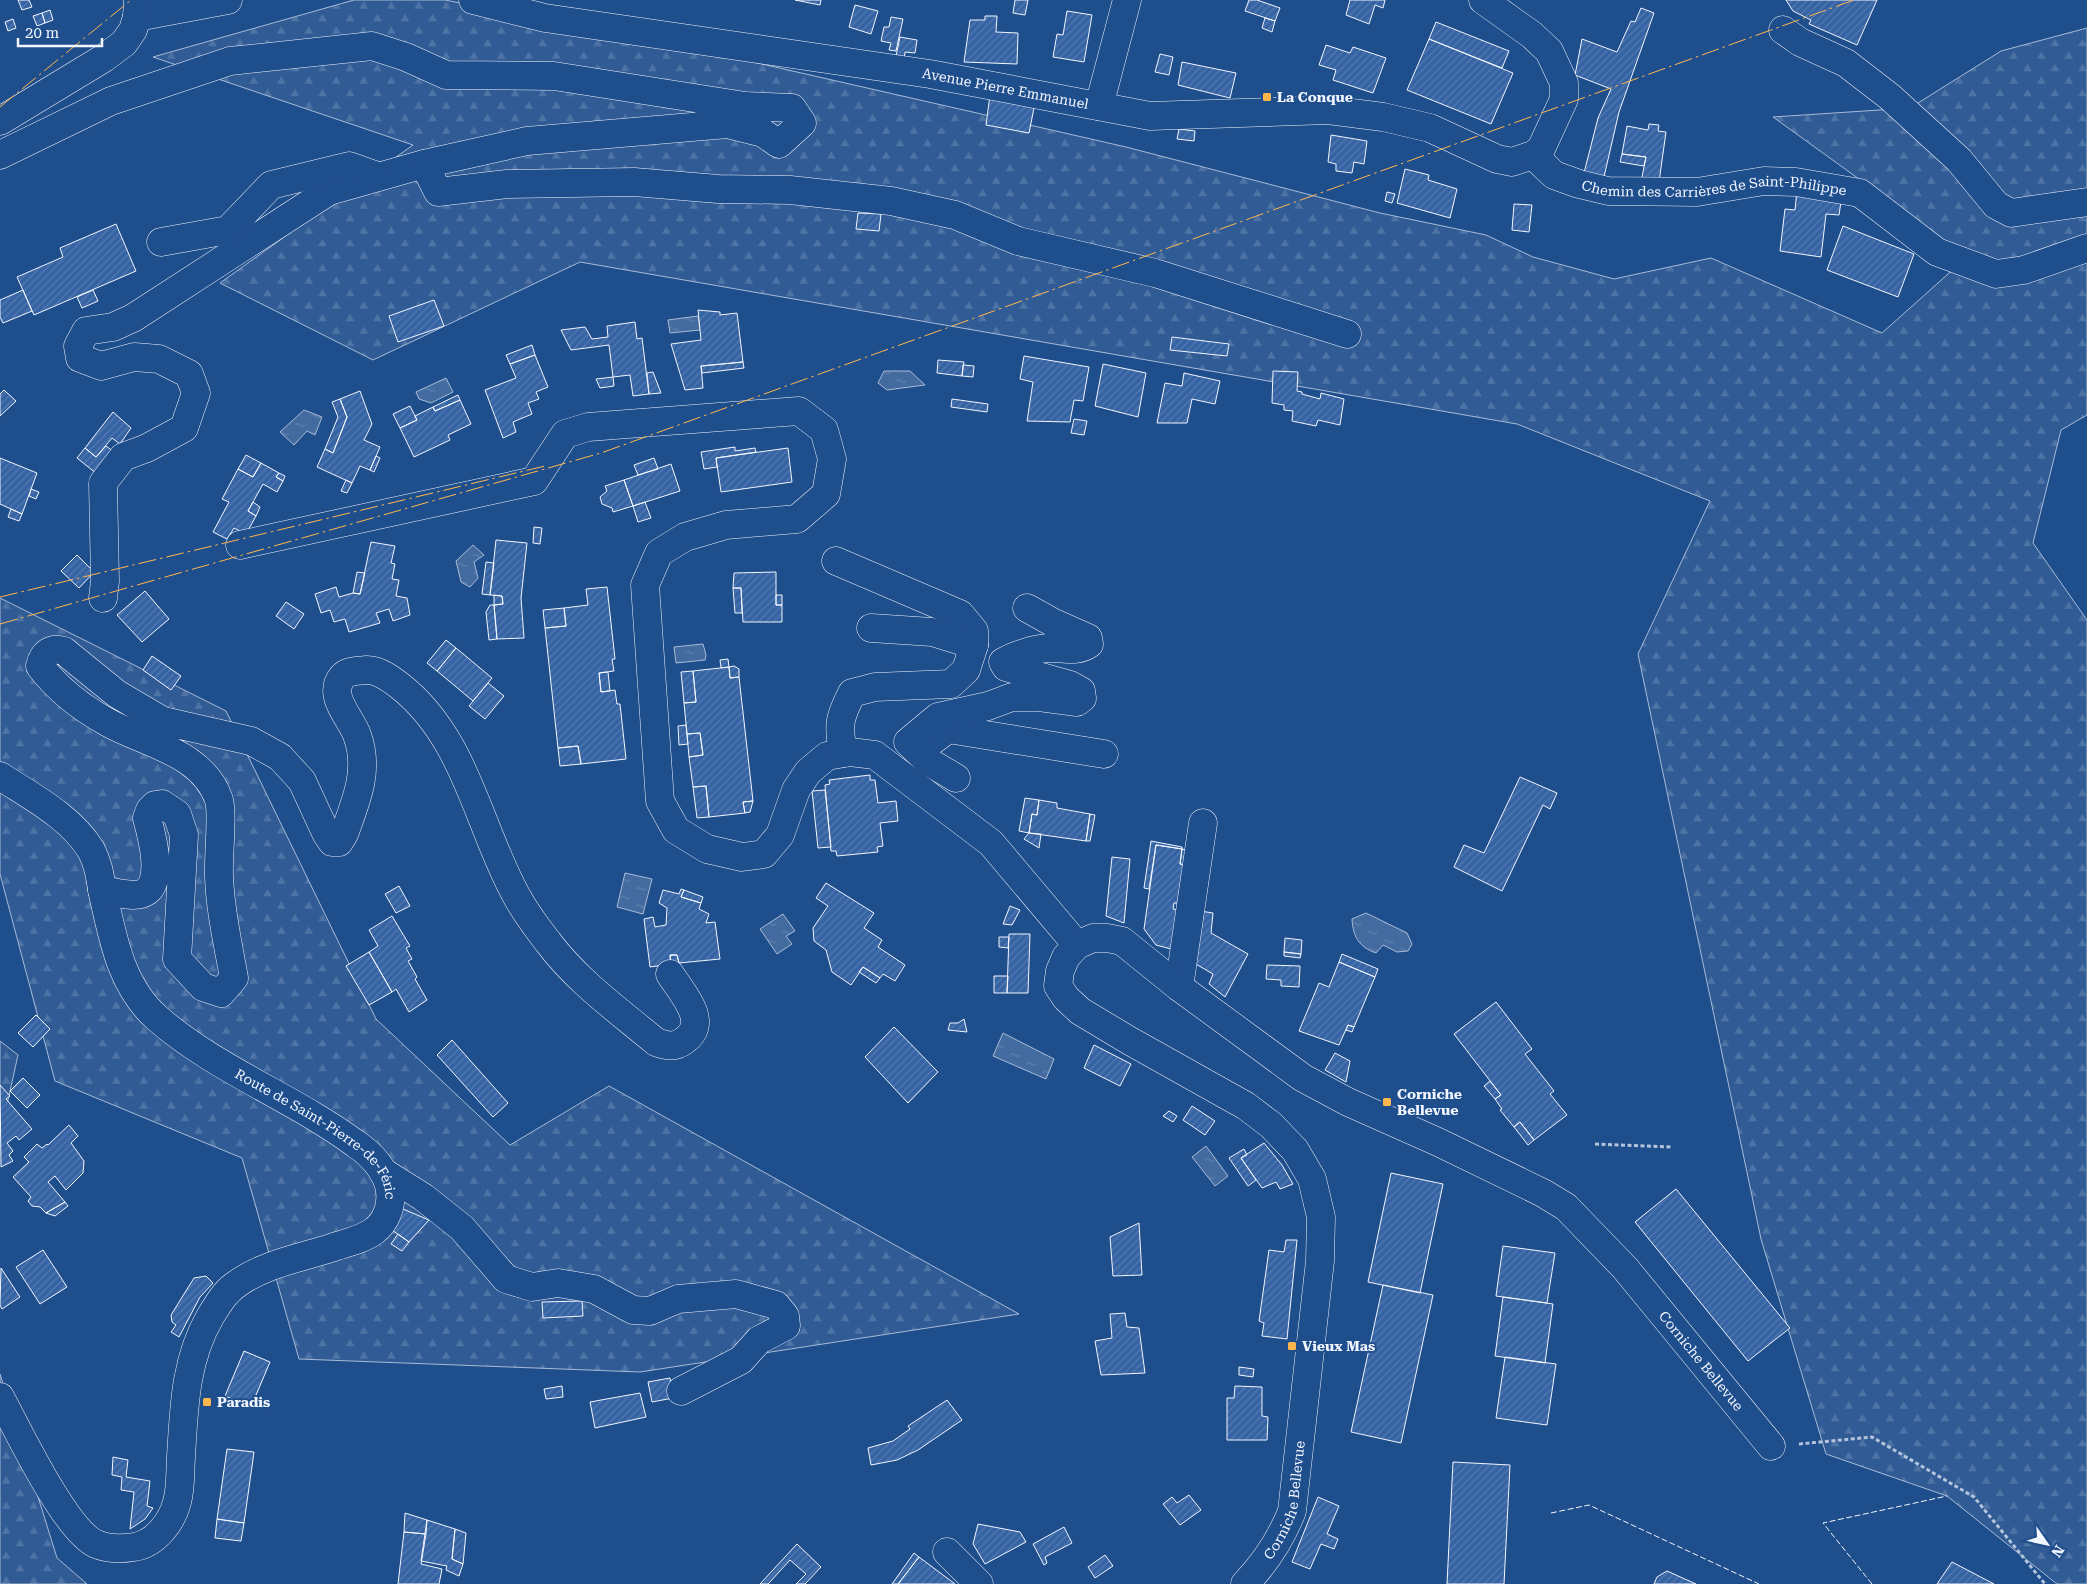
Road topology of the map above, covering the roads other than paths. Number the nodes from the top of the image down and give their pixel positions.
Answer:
1 (228, 0) edge
2 (472, 0) edge
3 (1126, 0) edge
4 (1483, 0) edge
5 (138, 8) edge
6 (1784, 30) dead end
7 (1100, 106) junction
8 (0, 121) edge
9 (0, 155) edge
10 (1533, 155) junction
11 (424, 164) junction
12 (379, 177) junction
13 (2087, 202) edge
14 (161, 242) dead end
15 (2087, 248) edge
16 (1347, 334) dead end
17 (240, 545) dead end
18 (836, 561) dead end
19 (103, 598) dead end
20 (1027, 608) dead end
21 (871, 628) dead end
22 (974, 645) junction
23 (917, 751) junction
24 (843, 753) junction
25 (1104, 754) dead end
26 (898, 772) junction
27 (0, 776) edge
28 (956, 778) dead end
29 (1203, 823) dead end
30 (102, 890) junction
31 (1077, 945) junction
32 (670, 974) dead end
33 (1179, 987) junction
34 (383, 1172) junction
35 (681, 1391) dead end
36 (0, 1397) edge
37 (1771, 1446) road end
38 (947, 1552) dead end
39 (979, 1584) edge
40 (1245, 1584) edge

1 - 5 street
2 - 7 street, Avenue Pierre Emmanuel
3 - 7 street
4 - 10 street
5 - 8 street
6 - 13 street
7 - 10 street, Avenue Pierre Emmanuel
9 - 11 street
10 - 15 street, Chemin des Carrières de Saint-Philippe
11 - 12 street
11 - 16 street
12 - 14 street
12 - 19 street
17 - 24 street
18 - 22 street
20 - 23 street
21 - 22 street
22 - 24 street
23 - 25 street
23 - 26 street
23 - 28 street
24 - 26 street
26 - 31 street
27 - 30 street, Route de Saint-Pierre-de-Féric
29 - 33 street
30 - 32 street
30 - 34 street, Route de Saint-Pierre-de-Féric
31 - 33 street, Corniche Bellevue
31 - 40 street, Corniche Bellevue
33 - 37 street, Corniche Bellevue
34 - 35 street
34 - 36 street, Route de Saint-Pierre-de-Féric
38 - 39 street

